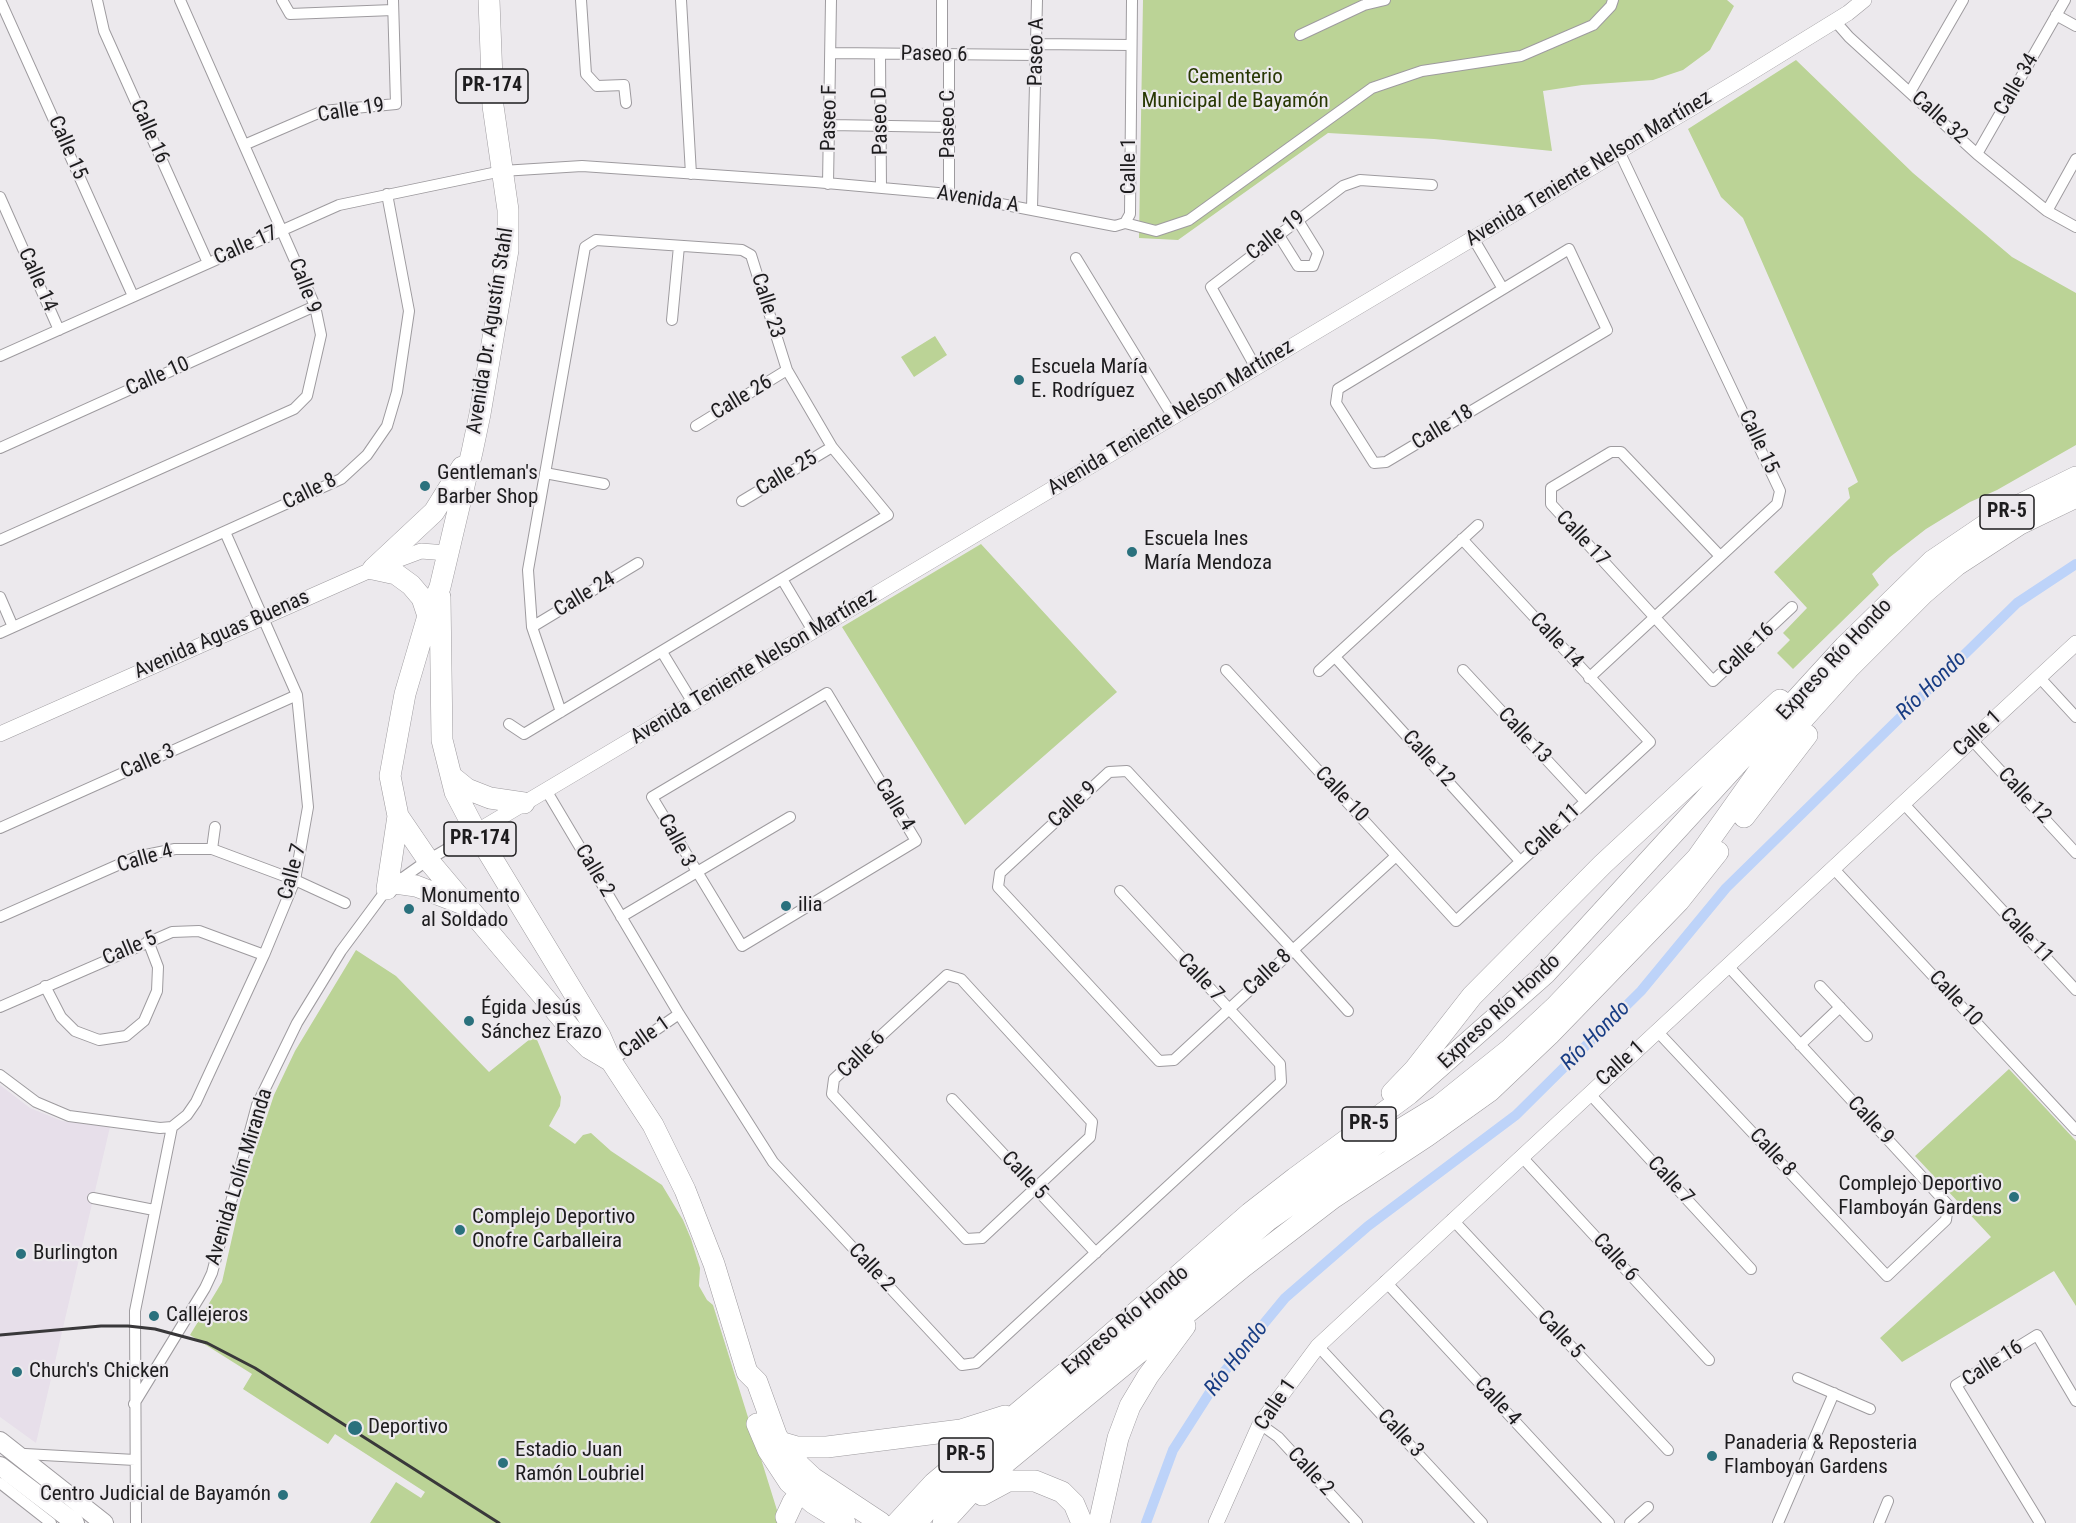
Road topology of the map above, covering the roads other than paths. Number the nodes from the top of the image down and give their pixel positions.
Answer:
1 (0, 0) edge
2 (96, 0) edge
3 (180, 0) edge
4 (282, 0) edge
5 (489, 0) edge
6 (581, 0) edge
7 (681, 0) edge
8 (831, 0) edge
9 (942, 0) edge
10 (1038, 0) edge
11 (1132, 0) edge
12 (1385, 0) edge
13 (1613, 0) edge
14 (1864, 0) edge
15 (1963, 0) edge
16 (2065, 0) edge
17 (393, 5) edge
18 (2056, 15) junction
19 (1835, 21) junction
20 (2076, 26) edge
21 (1300, 35) dead end
22 (1131, 45) junction
23 (1037, 50) junction
24 (831, 53) junction
25 (880, 54) junction
26 (946, 55) junction
27 (1910, 92) junction
28 (626, 103) dead end
29 (830, 125) junction
30 (882, 126) junction
31 (950, 126) junction
32 (244, 145) junction
33 (1619, 151) junction
34 (1977, 154) junction
35 (2076, 159) edge
36 (502, 171) junction
37 (691, 174) junction
38 (828, 184) junction
39 (1432, 185) dead end
40 (881, 188) junction
41 (387, 194) junction
42 (949, 194) junction
43 (0, 197) edge
44 (1032, 209) junction
45 (2047, 211) junction
46 (1297, 219) junction
47 (1125, 223) junction
48 (2076, 227) edge
49 (282, 230) junction
50 (1278, 234) junction
51 (1473, 238) junction
52 (679, 246) junction
53 (1076, 258) dead end
54 (208, 263) junction
55 (1503, 289) junction
56 (134, 296) junction
57 (315, 306) junction
58 (672, 320) dead end
59 (59, 330) junction
60 (0, 356) edge
61 (1256, 368) junction
62 (788, 370) junction
63 (1173, 417) junction
64 (696, 426) dead end
65 (832, 447) junction
66 (0, 448) edge
67 (472, 452) junction
68 (2076, 462) edge
69 (545, 473) junction
70 (2076, 477) edge
71 (604, 484) dead end
72 (2076, 490) edge
73 (2076, 497) edge
74 (742, 501) dead end
75 (2076, 509) edge
76 (1478, 525) dead end
77 (225, 532) junction
78 (0, 540) edge
79 (1462, 540) junction
80 (447, 553) junction
81 (1941, 553) junction
82 (1720, 556) junction
83 (638, 563) dead end
84 (373, 569) junction
85 (782, 579) junction
86 (440, 587) junction
87 (0, 597) edge
88 (1792, 607) dead end
89 (263, 616) junction
90 (428, 616) junction
91 (1654, 616) junction
92 (13, 627) junction
93 (532, 627) junction
94 (813, 631) junction
95 (0, 633) edge
96 (2076, 644) edge
97 (1845, 646) junction
98 (662, 652) junction
99 (1335, 657) junction
100 (415, 659) junction
101 (1226, 670) dead end
102 (1463, 670) dead end
103 (1319, 671) dead end
104 (1589, 678) junction
105 (2040, 678) junction
106 (297, 695) junction
107 (442, 701) junction
108 (693, 703) junction
109 (561, 712) junction
110 (2076, 717) edge
111 (509, 724) dead end
112 (0, 734) edge
113 (1972, 740) junction
114 (1650, 742) joint
115 (451, 776) junction
116 (546, 790) junction
117 (652, 797) joint
118 (1585, 801) junction
119 (524, 803) junction
120 (1903, 803) junction
121 (399, 816) junction
122 (790, 817) dead end
123 (215, 827) dead end
124 (0, 828) edge
125 (476, 832) junction
126 (212, 849) junction
127 (2076, 853) edge
128 (1396, 856) junction
129 (428, 860) junction
130 (1521, 861) junction
131 (1833, 868) junction
132 (697, 871) junction
133 (296, 880) junction
134 (391, 886) junction
135 (1120, 891) dead end
136 (345, 903) dead end
137 (467, 906) junction
138 (0, 917) edge
139 (621, 917) junction
140 (1456, 921) joint
141 (1592, 924) junction
142 (148, 941) junction
143 (1293, 950) junction
144 (264, 955) junction
145 (1728, 966) junction
146 (45, 986) junction
147 (1820, 986) dead end
148 (2076, 990) edge
149 (0, 1007) edge
150 (1840, 1007) junction
151 (1229, 1009) junction
152 (1348, 1011) dead end
153 (679, 1014) junction
154 (1657, 1031) junction
155 (1867, 1036) dead end
156 (1138, 1039) joint
157 (1800, 1045) junction
158 (611, 1061) junction
159 (1280, 1064) joint
160 (0, 1075) edge
161 (1589, 1093) junction
162 (952, 1099) dead end
163 (172, 1127) junction
164 (2076, 1130) edge
165 (1521, 1156) junction
166 (1306, 1170) junction
167 (1036, 1188) junction
168 (93, 1198) dead end
169 (154, 1210) junction
170 (1452, 1219) junction
171 (1096, 1253) junction
172 (1243, 1267) junction
173 (1751, 1269) dead end
174 (1887, 1276) joint
175 (1385, 1281) junction
176 (1318, 1346) junction
177 (1708, 1360) dead end
178 (1798, 1378) dead end
179 (1834, 1393) junction
180 (2076, 1401) edge
181 (134, 1404) junction
182 (1870, 1409) dead end
183 (1019, 1410) junction
184 (1260, 1424) junction
185 (0, 1441) edge
186 (774, 1446) junction
187 (827, 1447) junction
188 (1668, 1450) dead end
189 (25, 1454) dead end
190 (135, 1460) junction
191 (0, 1466) edge
192 (0, 1483) edge
193 (807, 1486) junction
194 (1888, 1501) dead end
195 (1648, 1507) dead end
196 (934, 1512) edge
197 (787, 1520) edge
198 (51, 1523) edge
199 (75, 1523) edge
200 (104, 1523) edge
201 (136, 1523) edge
202 (845, 1523) edge
203 (881, 1523) edge
204 (897, 1523) edge
205 (917, 1523) edge
206 (1082, 1523) edge
207 (1101, 1523) edge
208 (1216, 1523) edge
209 (1357, 1523) edge
210 (1482, 1523) edge
211 (1609, 1523) edge
212 (1630, 1523) edge
213 (1778, 1523) edge
214 (1879, 1523) edge
215 (2040, 1523) edge

1 - 56 street, Calle 15
2 - 54 street, Calle 16
3 - 32 street, Calle 9
4 - 17 street
5 - 36 highway, Avenida Dr. Agustín Stahl / PR-174
6 - 28 street
7 - 37 street
8 - 24 street, Paseo F
9 - 26 street, Paseo C
10 - 23 street, Paseo A
11 - 22 street, Calle 1
12 - 21 street
13 - 47 street, Avenida A
14 - 19 street, Avenida Teniente Nelson Martínez
15 - 27 street
16 - 18 street, Calle 34
17 - 32 street, Calle 19
18 - 20 street
18 - 34 street, Calle 34
19 - 27 street, Calle 32
19 - 33 street, Avenida Teniente Nelson Martínez
22 - 23 street
22 - 47 street, Calle 1
23 - 26 street, Paseo 6
23 - 44 street, Paseo A
24 - 25 street, Paseo 6
24 - 29 street, Paseo F
25 - 26 street, Paseo 6
25 - 30 street, Paseo D
26 - 31 street, Paseo C
27 - 34 street, Calle 32
29 - 30 street
29 - 38 street, Paseo F
30 - 31 street
30 - 40 street, Paseo D
31 - 42 street, Paseo C
32 - 49 street, Calle 9
33 - 51 street, Avenida Teniente Nelson Martínez
33 - 82 street, Calle 15
34 - 45 street, Calle 32
35 - 45 street
36 - 37 street
36 - 41 street, Calle 17
36 - 67 highway, Avenida Dr. Agustín Stahl / PR-174
37 - 38 street, Avenida A
38 - 40 street, Avenida A
39 - 46 street, Calle 19
40 - 42 street, Avenida A
41 - 49 street, Calle 17
41 - 77 street, Calle 8
42 - 44 street, Avenida A
43 - 59 street, Calle 14
44 - 47 street, Avenida A
45 - 48 street, Calle 32
46 - 50 street, Calle 19
46 - 50 street
49 - 54 street, Calle 17
49 - 57 street, Calle 9
50 - 61 street, Calle 19
51 - 55 street
51 - 61 street, Avenida Teniente Nelson Martínez
52 - 58 street
52 - 62 street, Calle 23
52 - 69 street, Calle 23
53 - 63 street
54 - 56 street, Calle 17
55 - 55 street, Calle 18
56 - 59 street, Calle 17
57 - 66 street, Calle 10
57 - 78 street, Calle 9
59 - 60 street, Calle 17
61 - 63 street, Avenida Teniente Nelson Martínez
62 - 64 street, Calle 26
62 - 65 street, Calle 23
63 - 94 street, Avenida Teniente Nelson Martínez
65 - 74 street, Calle 25
65 - 85 street, Calle 23
67 - 80 highway, Avenida Dr. Agustín Stahl / PR-174
67 - 84 highway
68 - 81 highway
69 - 71 street
69 - 93 street, Calle 23
70 - 81 highway, Expreso Río Hondo / PR-5
72 - 141 highway
73 - 196 highway
75 - 172 highway, Expreso Río Hondo / PR-5
76 - 79 street
77 - 89 street, Calle 7
77 - 92 street, Calle 8
79 - 99 street
79 - 104 street, Calle 14
80 - 84 street, Avenida Aguas Buenas
80 - 86 highway, Avenida Dr. Agustín Stahl / PR-174
81 - 97 highway, Expreso Río Hondo / PR-5
82 - 91 street, Calle 15
82 - 91 street, Calle 17
83 - 93 street, Calle 24
84 - 89 street, Avenida Aguas Buenas
84 - 90 highway
85 - 94 street
85 - 98 street, Calle 23
86 - 90 highway, Avenida Dr. Agustín Stahl / PR-174
86 - 107 highway, Avenida Dr. Agustín Stahl / PR-174
87 - 92 street
88 - 91 street, Calle 16
89 - 106 street, Calle 7
89 - 112 street, Avenida Aguas Buenas
90 - 100 highway, Avenida Dr. Agustín Stahl / PR-174
91 - 104 street, Calle 15
92 - 95 street, Calle 8
93 - 109 street, Calle 23
94 - 108 street, Avenida Teniente Nelson Martínez
96 - 105 street, Calle 1
97 - 141 highway, Expreso Río Hondo / PR-5
97 - 166 highway
98 - 108 street
98 - 109 street, Calle 23
99 - 103 street
99 - 130 street, Calle 12
100 - 107 highway
100 - 121 highway, Avenida Dr. Agustín Stahl / PR-174
101 - 128 street, Calle 10
102 - 118 street, Calle 13
104 - 114 street, Calle 14
105 - 110 street
105 - 113 street, Calle 1
106 - 124 street, Calle 3
106 - 133 street, Calle 7
107 - 115 highway, Avenida Dr. Agustín Stahl / PR-174
108 - 116 street, Avenida Teniente Nelson Martínez
109 - 111 street, Calle 23
113 - 120 street, Calle 1
113 - 127 street, Calle 12
114 - 118 street, Calle 11
115 - 119 highway
115 - 125 highway, Avenida Dr. Agustín Stahl / PR-174
116 - 119 street, Avenida Teniente Nelson Martínez
116 - 139 street, Calle 2
117 - 132 street, Calle 3
117 - 132 street, Calle 4
118 - 130 street, Calle 11
119 - 125 street, Avenida Teniente Nelson Martínez
120 - 131 street, Calle 1
120 - 148 street, Calle 11
121 - 129 highway, Avenida Dr. Agustín Stahl / PR-174
121 - 134 highway
122 - 132 street
123 - 126 street
125 - 129 street, Avenida Lolín Miranda
125 - 158 highway, Avenida Dr. Agustín Stahl / PR-174
126 - 133 street, Calle 4
126 - 138 street, Calle 4
128 - 140 street, Calle 10
128 - 143 street, Calle 8
129 - 134 street, Avenida Lolín Miranda
129 - 137 highway, Avenida Dr. Agustín Stahl / PR-174
130 - 140 street, Calle 11
131 - 145 street, Calle 1
131 - 164 street, Calle 10
132 - 139 street, Calle 3
133 - 136 street, Calle 4
133 - 144 street, Calle 7
134 - 137 highway
134 - 181 street, Avenida Lolín Miranda
135 - 151 street, Calle 7
137 - 158 highway, Avenida Dr. Agustín Stahl / PR-174
139 - 153 street, Calle 2
141 - 166 highway, Expreso Río Hondo / PR-5
142 - 144 street, Calle 5
142 - 146 street, Calle 5
142 - 146 street
143 - 151 street, Calle 8
143 - 152 street, Calle 9
143 - 156 street, Calle 9
144 - 163 street, Calle 7
145 - 154 street, Calle 1
145 - 157 street, Calle 9
146 - 149 street, Calle 5
147 - 150 street
150 - 155 street
150 - 157 street
151 - 156 street, Calle 8
151 - 159 street, Calle 7
153 - 158 street, Calle 1
153 - 171 street, Calle 2
154 - 161 street, Calle 1
154 - 174 street, Calle 8
157 - 174 street, Calle 9
158 - 186 highway, Avenida Dr. Agustín Stahl / PR-174
159 - 171 street, Calle 2
160 - 163 street
161 - 165 street, Calle 1
161 - 173 street, Calle 7
162 - 167 street, Calle 5
163 - 169 street
165 - 170 street, Calle 1
165 - 177 street, Calle 6
166 - 183 highway, Expreso Río Hondo / PR-5
167 - 167 street, Calle 6
167 - 171 street, Calle 5
168 - 169 street
169 - 181 street
170 - 175 street, Calle 1
170 - 188 street, Calle 5
172 - 196 highway, Expreso Río Hondo / PR-5
172 - 207 highway
175 - 176 street, Calle 1
175 - 211 street, Calle 4
176 - 184 street, Calle 1
176 - 210 street, Calle 3
178 - 179 street
179 - 182 street
179 - 213 street
180 - 215 street, Calle 16
181 - 190 street
183 - 187 highway
183 - 196 highway, Expreso Río Hondo / PR-5
184 - 208 street, Calle 1
184 - 209 street, Calle 2
185 - 200 main road
186 - 187 highway
186 - 193 highway, Avenida Dr. Agustín Stahl / PR-174
186 - 197 highway
187 - 193 highway
189 - 190 street
190 - 201 street
191 - 199 main road
192 - 198 street
193 - 197 highway
193 - 202 highway, Avenida Dr. Agustín Stahl / PR-174
193 - 203 highway, Avenida Dr. Agustín Stahl / PR-174
194 - 214 street
195 - 212 street
196 - 204 highway, Expreso Río Hondo / PR-5
196 - 205 highway
196 - 206 highway

